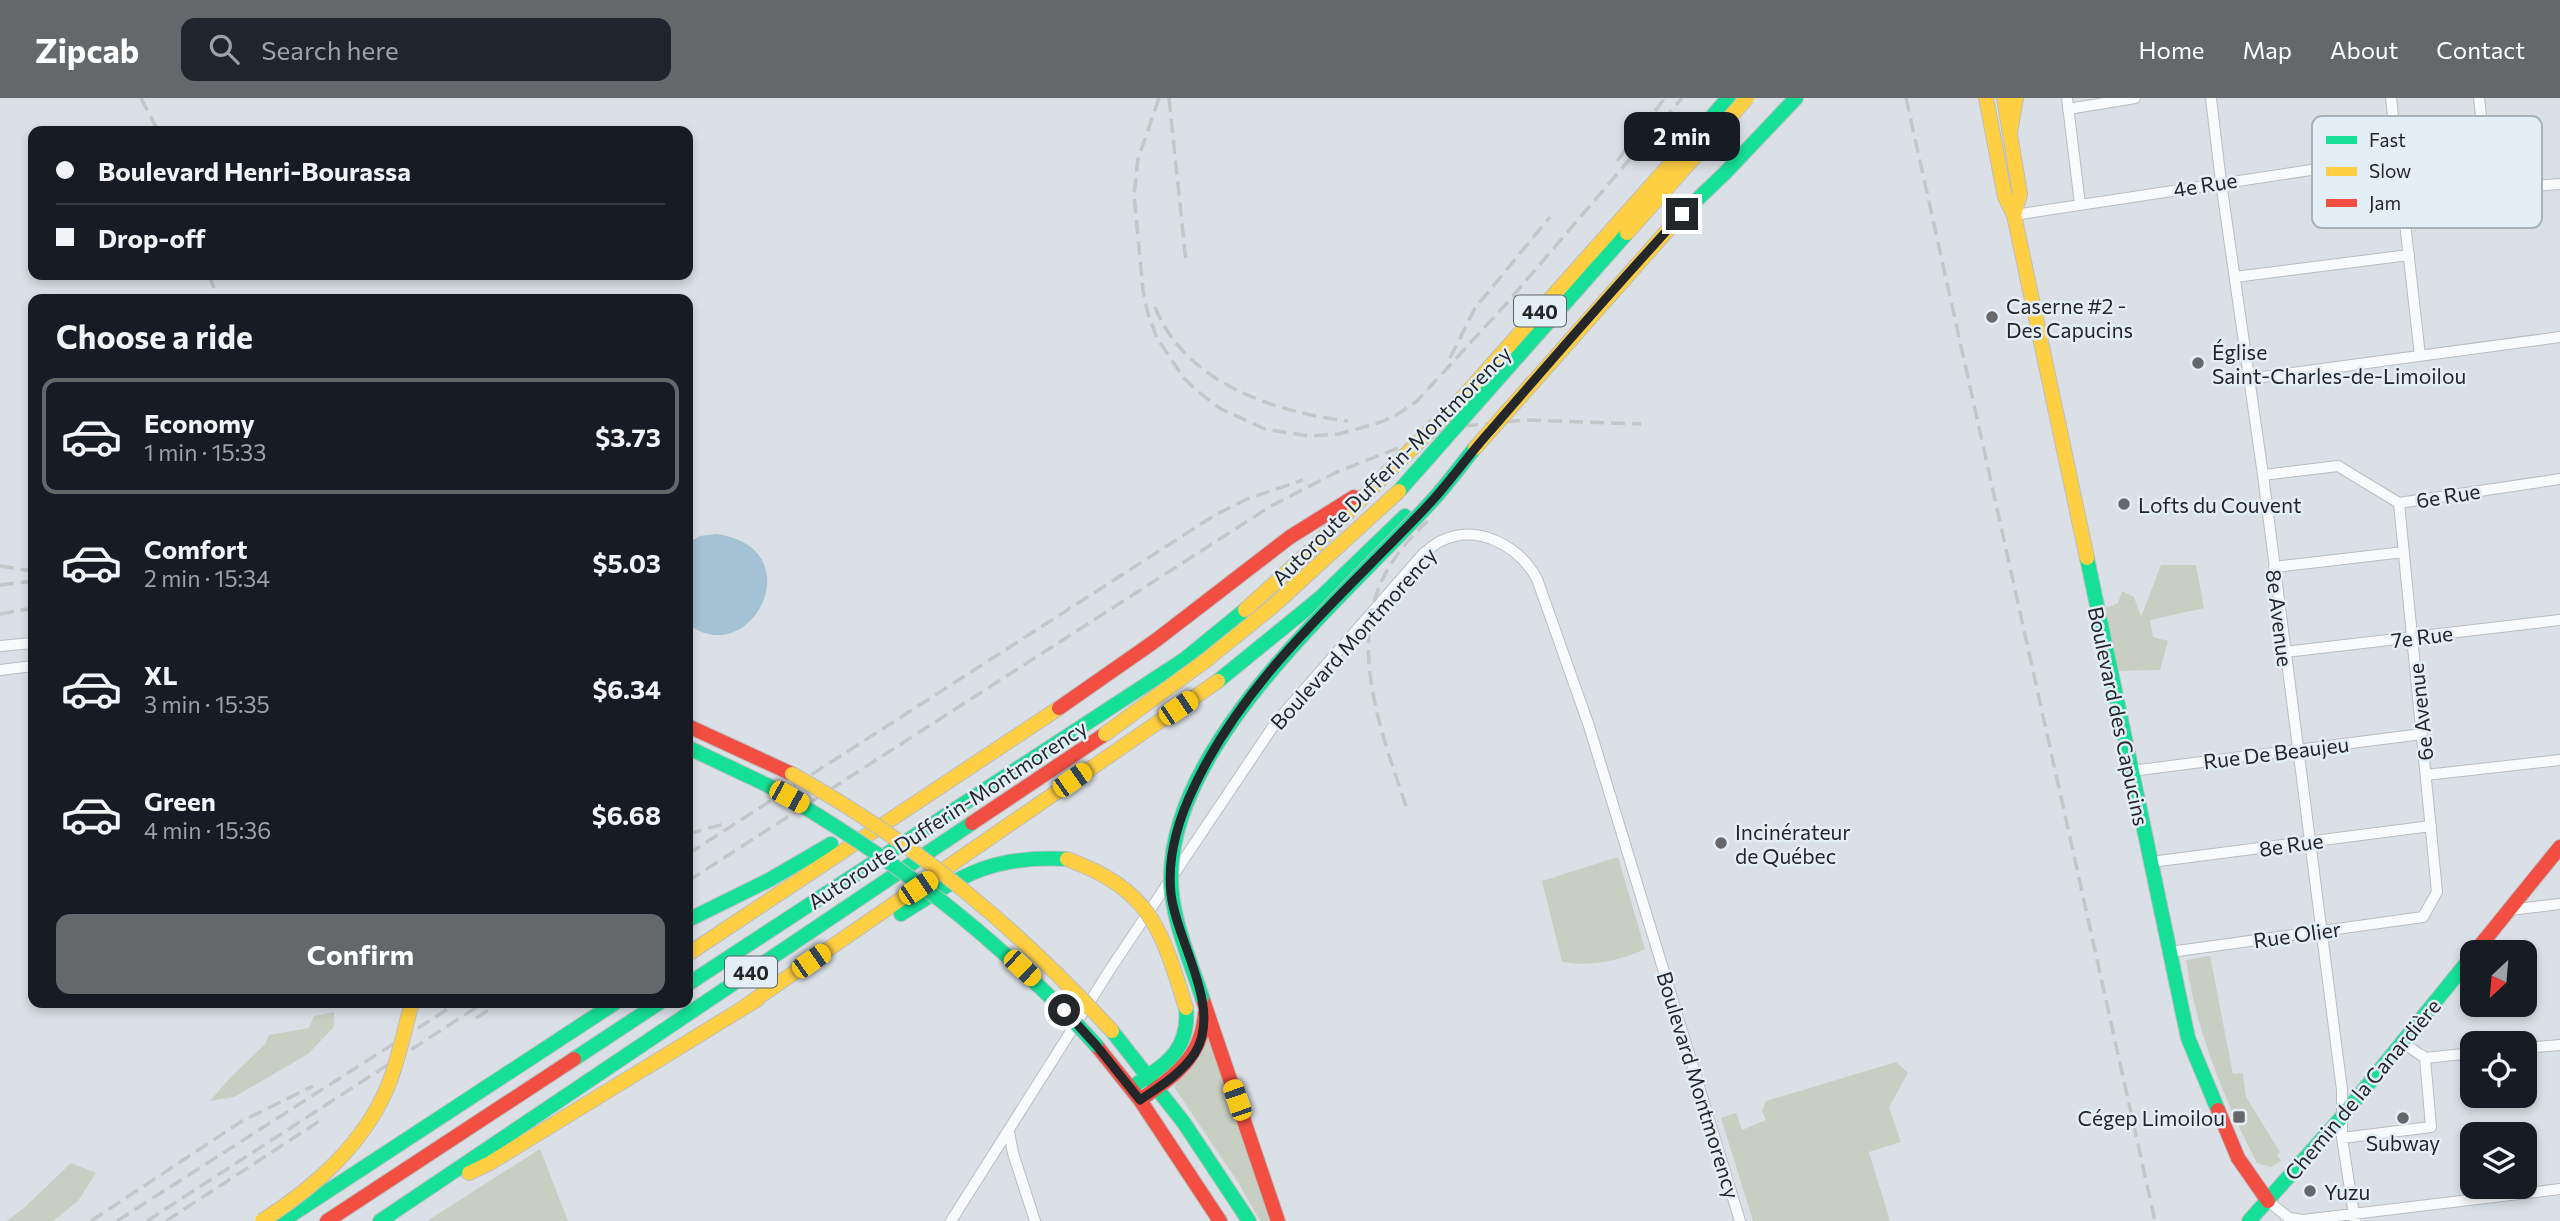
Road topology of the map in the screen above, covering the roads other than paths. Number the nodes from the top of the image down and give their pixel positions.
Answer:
1 (1721, 98) edge
2 (1728, 98) edge
3 (1746, 98) edge
4 (1779, 98) edge
5 (1796, 98) edge
6 (1986, 98) edge
7 (2004, 98) edge
8 (2016, 98) edge
9 (2135, 98) edge
10 (2211, 98) edge
11 (2391, 98) edge
12 (2479, 98) edge
13 (2067, 104) edge
14 (2393, 116) edge
15 (2481, 116) edge
16 (2010, 132) junction
17 (1697, 134) junction
18 (2312, 169) edge
19 (2221, 182) junction
20 (2560, 184) edge
21 (2542, 185) edge
22 (2080, 204) junction
23 (1682, 214) junction
24 (2014, 215) junction
25 (2406, 228) edge
26 (2409, 254) junction
27 (2235, 277) junction
28 (2560, 337) edge
29 (2420, 356) junction
30 (2249, 379) junction
31 (1469, 455) junction
32 (2263, 475) junction
33 (2560, 479) edge
34 (1378, 482) junction
35 (2399, 503) junction
36 (2404, 552) junction
37 (2274, 567) junction
38 (2560, 620) edge
39 (2412, 636) junction
40 (28, 643) edge
41 (0, 646) edge
42 (2285, 652) junction
43 (28, 667) edge
44 (0, 670) edge
45 (693, 728) edge
46 (2422, 734) junction
47 (2297, 749) junction
48 (693, 750) edge
49 (978, 760) junction
50 (2560, 760) edge
51 (2131, 771) junction
52 (2426, 775) junction
53 (2431, 826) junction
54 (2309, 841) junction
55 (2560, 847) edge
56 (2151, 862) junction
57 (2560, 904) edge
58 (2509, 910) junction
59 (2423, 917) joint
60 (693, 918) edge
61 (2321, 931) junction
62 (2485, 940) edge
63 (693, 951) edge
64 (2171, 952) junction
65 (2460, 970) edge
66 (693, 981) edge
67 (1203, 1000) junction
68 (747, 1005) junction
69 (411, 1008) edge
70 (607, 1008) edge
71 (651, 1008) edge
72 (2402, 1042) junction
73 (2560, 1045) edge
74 (2537, 1047) edge
75 (2460, 1054) edge
76 (2425, 1058) junction
77 (1149, 1075) junction
78 (1158, 1087) junction
79 (1131, 1088) junction
80 (1140, 1100) junction
81 (2341, 1118) junction
82 (1009, 1132) junction
83 (2342, 1138) junction
84 (2560, 1189) edge
85 (2268, 1201) junction
86 (396, 1210) junction
87 (2354, 1218) edge
88 (262, 1221) edge
89 (282, 1221) edge
90 (327, 1221) edge
91 (380, 1221) edge
92 (951, 1221) edge
93 (1035, 1221) edge
94 (1220, 1221) edge
95 (1249, 1221) edge
96 (1278, 1221) edge
97 (1740, 1221) edge
98 (2249, 1221) edge

1 - 17 main road
2 - 17 main road, Autoroute Dufferin-Montmorency / 440
3 - 86 main road, Autoroute Dufferin-Montmorency / 440, bridge
4 - 23 main road
5 - 23 main road
6 - 24 main road, Boulevard des Capucins
7 - 16 main road, Boulevard des Capucins
8 - 16 main road
9 - 13 street
10 - 19 street, 8e Avenue
11 - 14 street
12 - 15 street
13 - 22 street
16 - 24 main road, Boulevard des Capucins
17 - 34 main road, Autoroute Dufferin-Montmorency / 440, bridge
18 - 19 street, 4e Rue
19 - 22 street, 4e Rue
19 - 27 street, 8e Avenue
20 - 21 street
22 - 24 street, 4e Rue
23 - 31 main road, bridge
24 - 51 main road, Boulevard des Capucins
25 - 26 street
26 - 27 street
26 - 29 street
27 - 30 street, 8e Avenue
28 - 29 street
29 - 30 street
30 - 32 street, 8e Avenue
31 - 67 main road, bridge
31 - 68 main road, bridge
32 - 35 street, 6e Rue
32 - 37 street, 8e Avenue
33 - 35 street, 6e Rue
34 - 49 main road
34 - 66 main road, Autoroute Dufferin-Montmorency / 440
35 - 36 street, 6e Avenue
36 - 37 street
36 - 39 street, 6e Avenue
37 - 42 street, 8e Avenue
38 - 39 street, 7e Rue
39 - 42 street, 7e Rue
39 - 46 street, 6e Avenue
40 - 41 street
42 - 47 street, 8e Avenue
43 - 44 street
45 - 77 main road, bridge
46 - 47 street, Rue De Beaujeu
46 - 52 street, 6e Avenue
47 - 51 street, Rue De Beaujeu
47 - 54 street, 8e Avenue
48 - 79 main road, bridge
49 - 60 main road
49 - 63 main road
50 - 52 street
51 - 56 main road, Boulevard des Capucins
52 - 53 street, 6e Avenue
53 - 54 street, 8e Rue
53 - 59 street, 6e Avenue
54 - 56 street, 8e Rue
54 - 61 street, 8e Avenue
55 - 58 main road, Chemin de la Canardière
56 - 64 main road, Boulevard des Capucins
57 - 58 street
58 - 62 main road, Chemin de la Canardière
59 - 61 street, Rue Olier
61 - 64 street, Rue Olier
61 - 81 street, 8e Avenue
64 - 85 main road, Boulevard des Capucins
65 - 72 main road, Chemin de la Canardière
67 - 78 main road
67 - 96 main road
68 - 77 main road, bridge
68 - 86 main road
69 - 88 main road, bridge
70 - 89 main road
71 - 90 main road
72 - 76 street
72 - 81 main road, Chemin de la Canardière
73 - 74 street
75 - 76 street
76 - 83 street
77 - 78 main road
77 - 79 main road
78 - 80 main road
78 - 95 main road
79 - 80 main road
80 - 94 main road
81 - 83 street, 8e Avenue
81 - 85 main road, Chemin de la Canardière
82 - 92 street, Boulevard Montmorency
82 - 93 street
82 - 97 street, Boulevard Montmorency
83 - 87 street, 8e Avenue
84 - 87 street
85 - 87 street
85 - 98 main road, Chemin de la Canardière
86 - 91 main road, Autoroute Dufferin-Montmorency / 440

